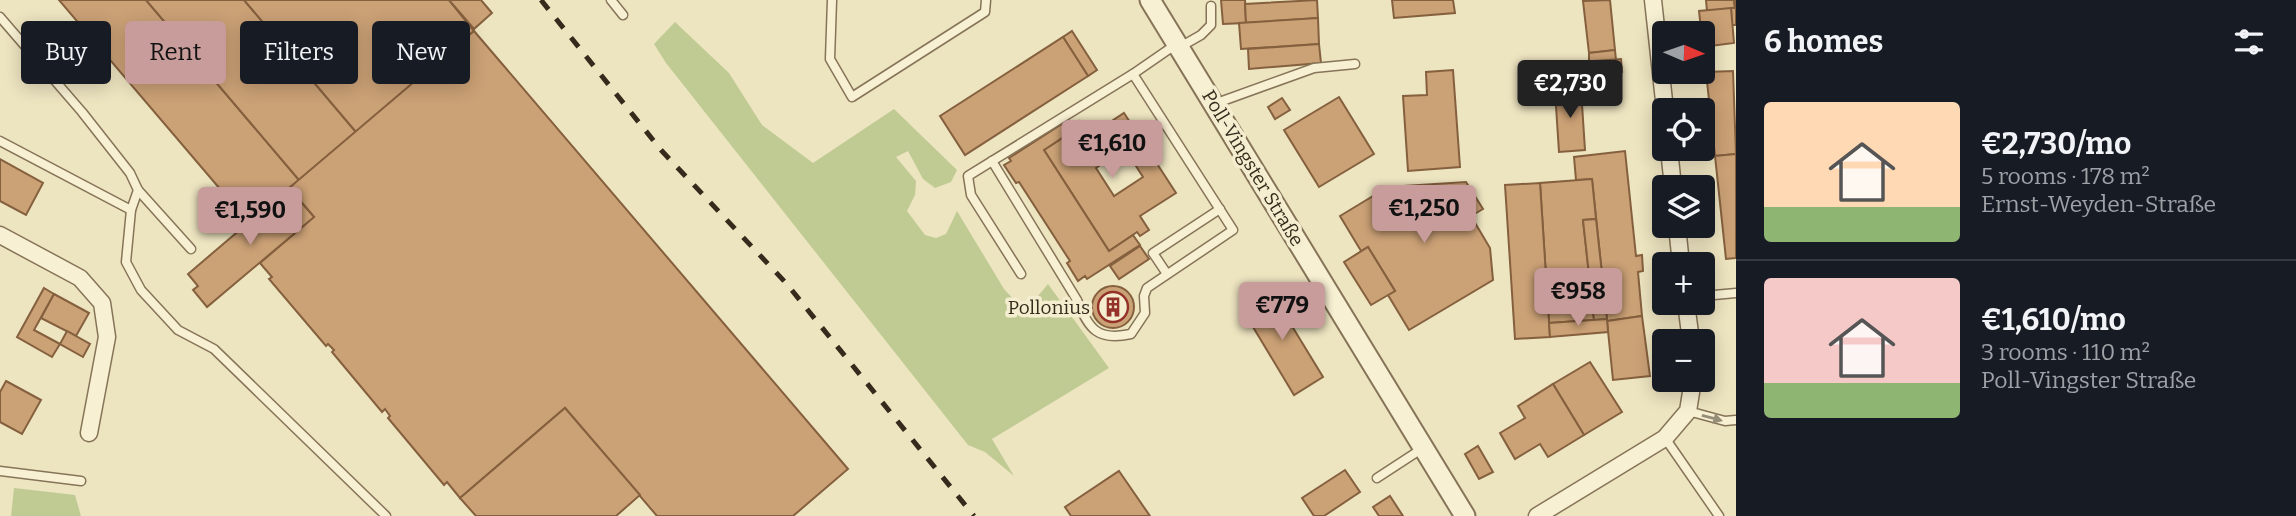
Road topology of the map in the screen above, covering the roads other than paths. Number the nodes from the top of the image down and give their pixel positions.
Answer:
1 (611, 0) edge
2 (832, 0) edge
3 (986, 0) edge
4 (1150, 0) edge
5 (1653, 0) edge
6 (1211, 6) dead end
7 (623, 15) dead end
8 (0, 17) edge
9 (1179, 45) junction
10 (1355, 64) dead end
11 (1133, 74) junction
12 (1664, 98) edge
13 (1214, 104) junction
14 (0, 141) edge
15 (992, 161) junction
16 (138, 190) junction
17 (1220, 209) junction
18 (131, 210) junction
19 (0, 235) edge
20 (191, 249) dead end
21 (1021, 274) dead end
22 (1167, 274) junction
23 (1736, 293) edge
24 (1715, 295) edge
25 (1691, 392) edge
26 (1688, 411) junction
27 (1736, 420) edge
28 (89, 433) dead end
29 (1665, 439) junction
30 (1423, 448) junction
31 (0, 471) edge
32 (1377, 478) dead end
33 (81, 481) dead end
34 (386, 516) edge
35 (1465, 516) edge
36 (1537, 516) edge
37 (1719, 516) edge

1 - 7 lane
2 - 3 lane
4 - 9 street, Poll-Vingster Straße
5 - 12 street
6 - 9 lane
8 - 16 lane
9 - 11 lane
9 - 13 street, Poll-Vingster Straße
10 - 13 lane
11 - 15 lane
11 - 17 lane
13 - 30 street, Poll-Vingster Straße
14 - 18 lane
15 - 21 lane
15 - 22 lane
16 - 18 lane
16 - 20 lane
17 - 22 lane
17 - 22 lane
18 - 34 lane
19 - 28 street
23 - 24 lane
25 - 26 street
26 -> 27 lane
26 - 29 street
29 - 36 street
29 - 37 lane
30 - 32 lane
30 - 35 street, Poll-Vingster Straße
31 - 33 lane

